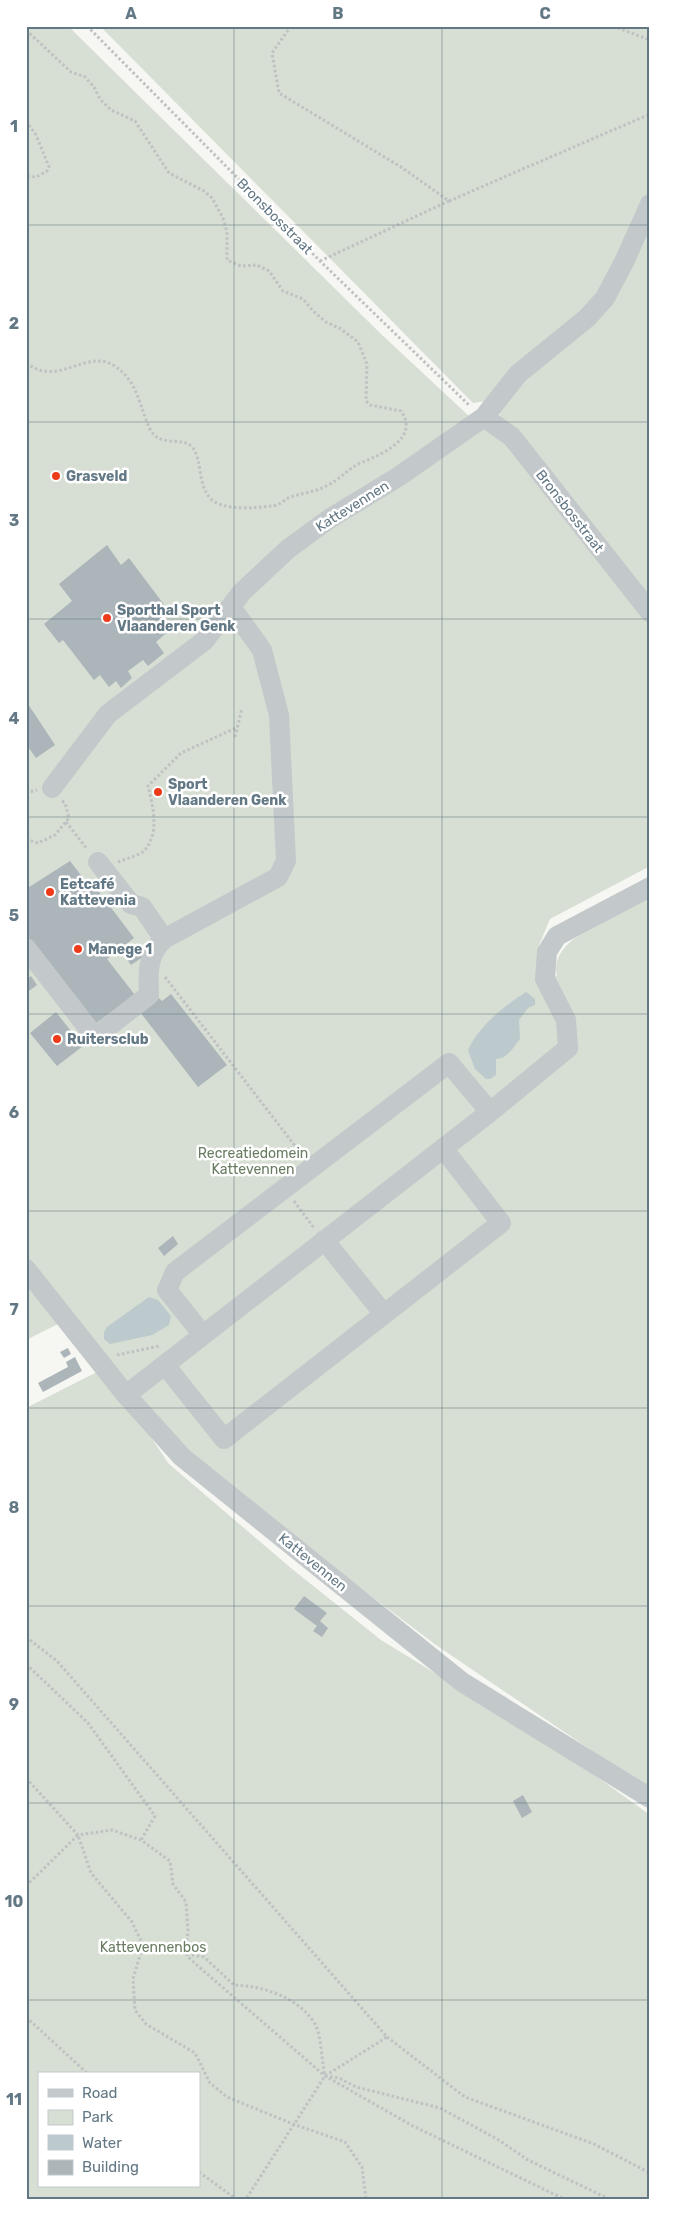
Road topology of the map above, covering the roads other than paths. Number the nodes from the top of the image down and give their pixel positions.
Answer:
1 (650, 204) edge
2 (484, 417) junction
3 (231, 607) junction
4 (650, 612) edge
5 (55, 793) road end
6 (101, 865) road end
7 (650, 887) edge
8 (164, 939) junction
9 (26, 948) edge
10 (490, 1112) junction
11 (443, 1148) junction
12 (324, 1240) junction
13 (26, 1269) edge
14 (384, 1314) junction
15 (202, 1335) junction
16 (165, 1365) junction
17 (126, 1395) junction
18 (650, 1798) edge

1 - 2 street, Kattevennen
2 - 3 street, Kattevennen
2 - 4 street, Bronsbosstraat
3 - 5 street, Kattevennen
3 - 8 street
6 - 8 street
7 - 10 street
8 - 9 street
10 - 11 street
10 - 15 street
11 - 12 street
11 - 14 street
12 - 14 street
12 - 15 street
13 - 17 street, Kattevennen
14 - 16 street
15 - 16 street
16 - 17 street
17 - 18 street, Kattevennen

